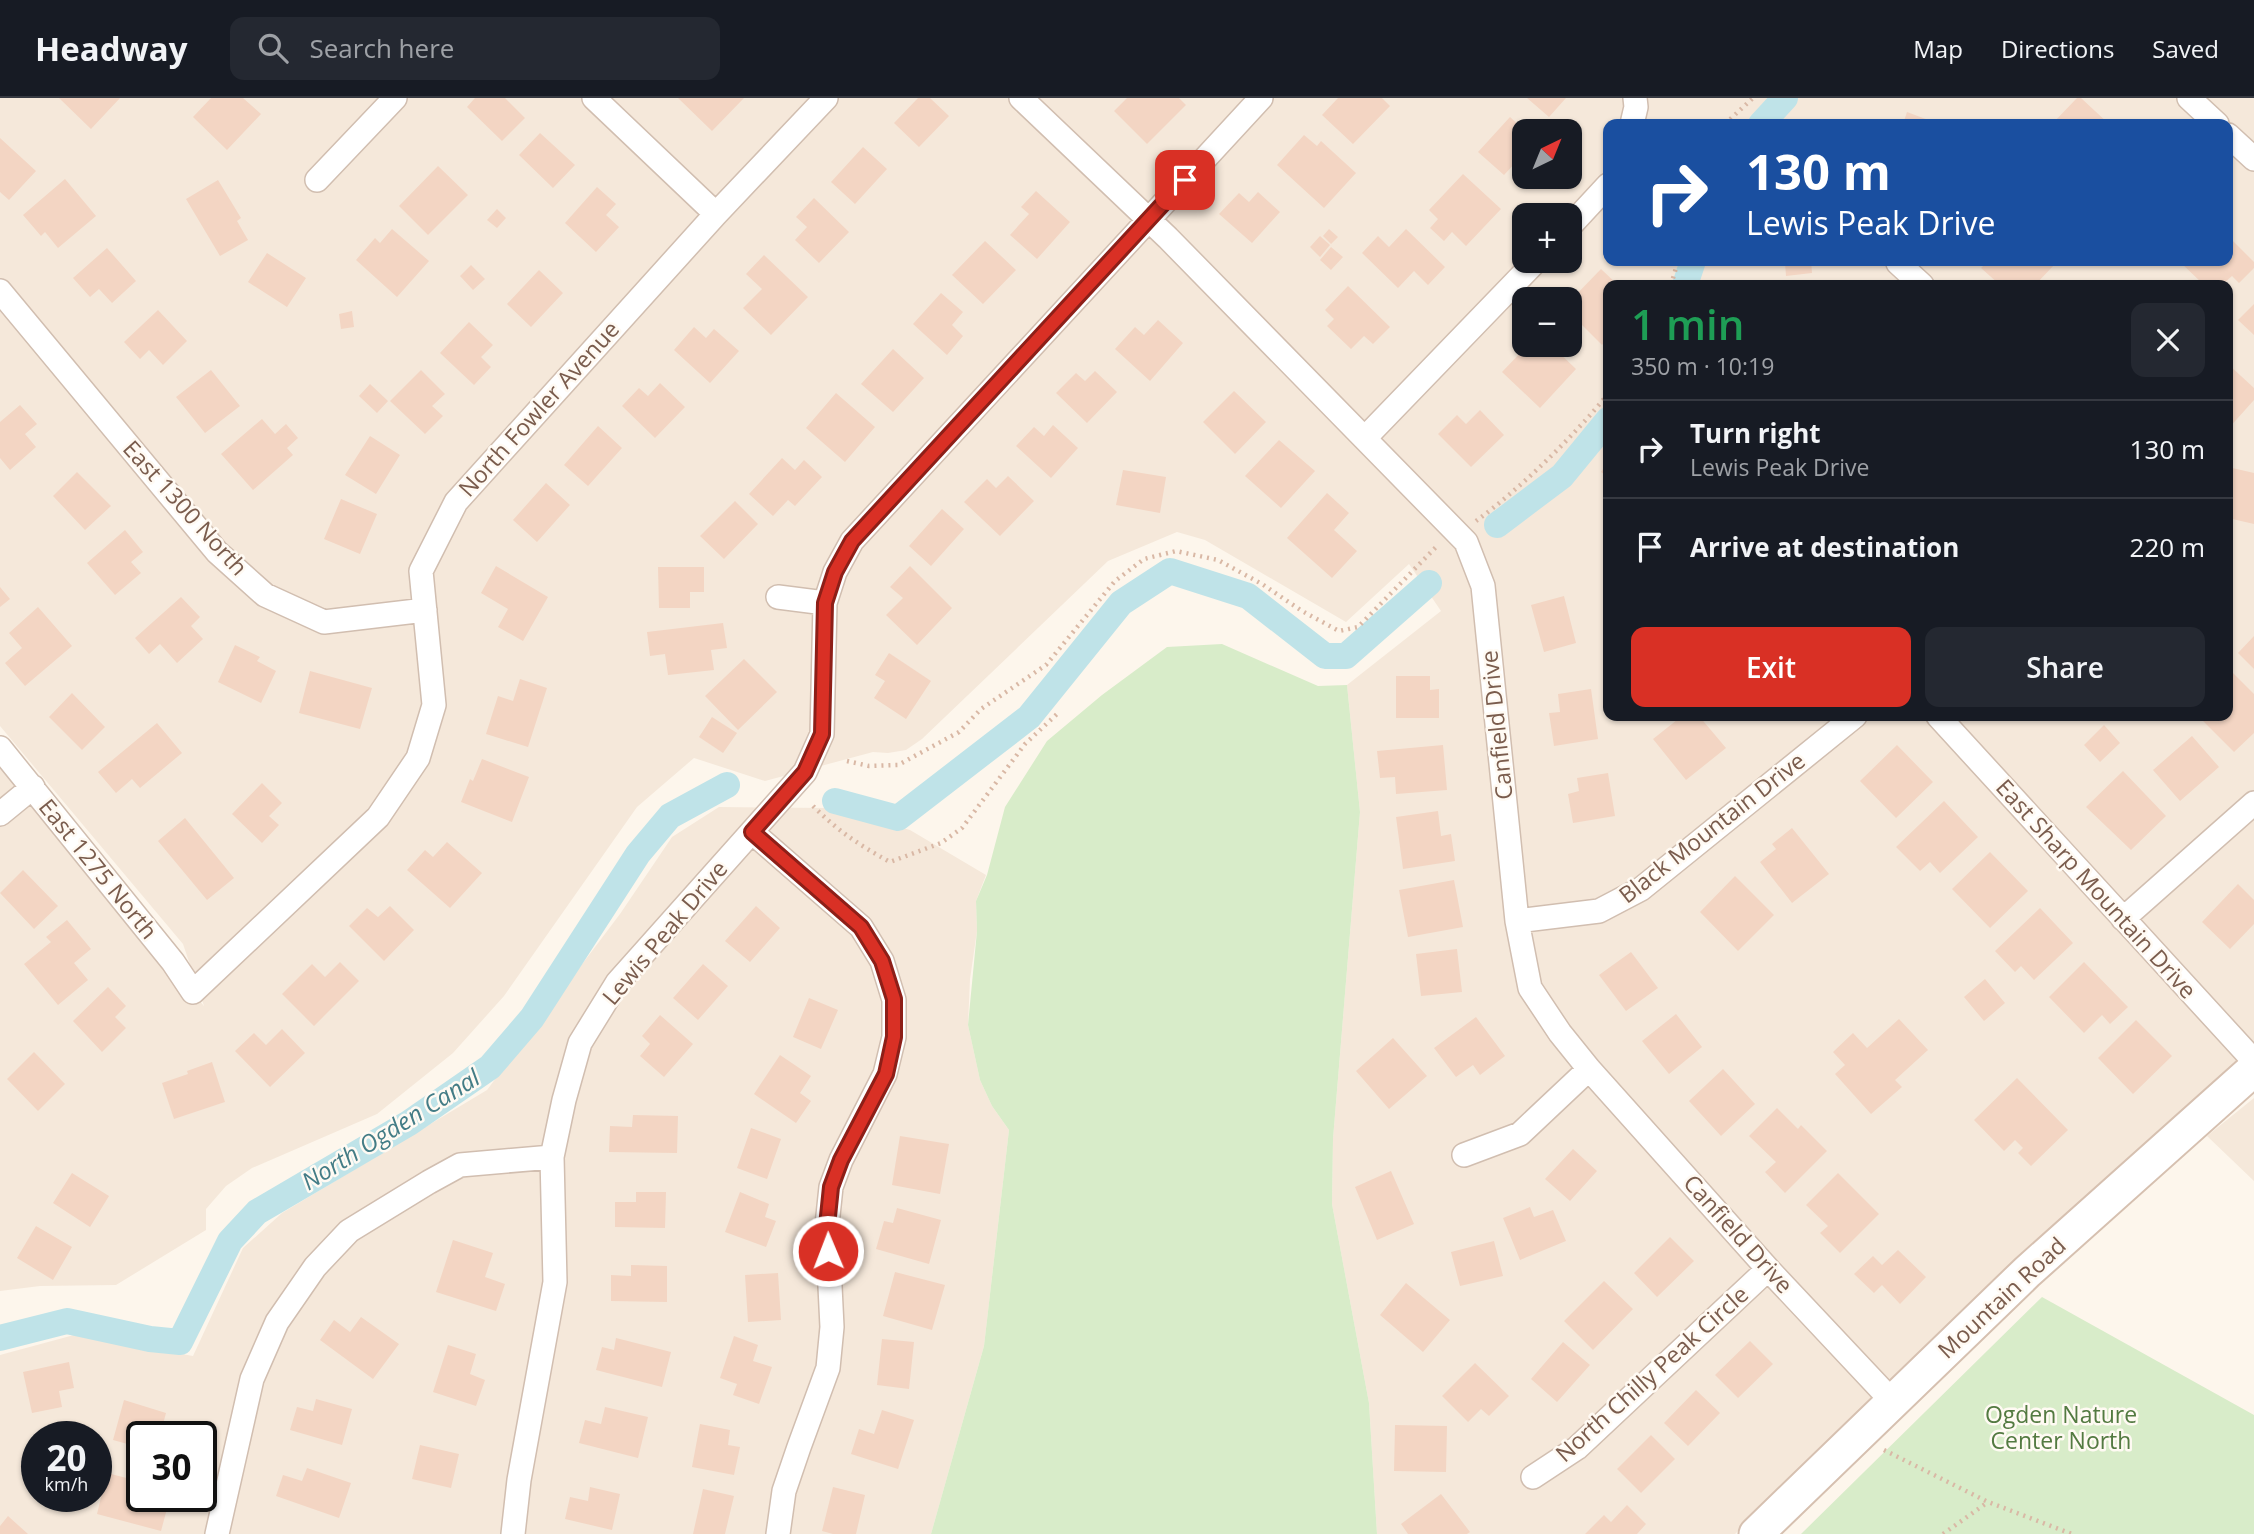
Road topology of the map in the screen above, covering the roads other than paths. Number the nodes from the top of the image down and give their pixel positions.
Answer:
1 (395, 98) edge
2 (594, 98) edge
3 (826, 98) edge
4 (1021, 98) edge
5 (1261, 98) edge
6 (2189, 98) edge
7 (2212, 119) edge
8 (2233, 140) edge
9 (2254, 159) edge
10 (317, 180) dead end
11 (1603, 190) edge
12 (1582, 213) edge
13 (716, 214) junction
14 (1149, 219) junction
15 (1901, 266) edge
16 (1524, 273) edge
17 (1917, 280) edge
18 (0, 291) edge
19 (1365, 438) junction
20 (778, 597) dead end
21 (825, 603) junction
22 (425, 610) junction
23 (1849, 721) edge
24 (1943, 721) edge
25 (0, 748) edge
26 (33, 787) junction
27 (2254, 803) edge
28 (0, 814) edge
29 (752, 832) junction
30 (2123, 919) junction
31 (1517, 921) junction
32 (193, 992) joint
33 (2254, 1061) edge
34 (1589, 1069) junction
35 (2254, 1069) edge
36 (1464, 1155) dead end
37 (552, 1157) junction
38 (1768, 1269) junction
39 (1893, 1402) junction
40 (1534, 1477) dead end
41 (217, 1534) edge
42 (513, 1534) edge
43 (778, 1534) edge
44 (1756, 1534) edge

1 - 10 street
2 - 13 street
3 - 13 street, North Fowler Avenue
4 - 14 street, Canfield Drive
5 - 14 street, Lewis Peak Drive
6 - 7 street
8 - 9 street
11 - 12 street
13 - 22 street, North Fowler Avenue
14 - 19 street, Canfield Drive
14 - 21 street, Lewis Peak Drive
15 - 17 street
16 - 19 street
18 - 22 street, East 1300 North
19 - 31 street, Canfield Drive
20 - 21 street
21 - 29 street, Lewis Peak Drive
22 - 32 street, North Fowler Avenue
23 - 31 street, Black Mountain Drive
24 - 30 street, East Sharp Mountain Drive
25 - 26 street, East 1275 North
26 - 28 street
26 - 32 street, East 1275 North
27 - 30 street
29 - 37 street, Lewis Peak Drive
29 - 43 street
30 - 33 street, East Sharp Mountain Drive
31 - 34 street, Canfield Drive
34 - 36 street
34 - 38 street, Canfield Drive
35 - 39 street, Mountain Road
37 - 41 street
37 - 42 street, Lewis Peak Drive
38 - 39 street, Canfield Drive
38 - 40 street, North Chilly Peak Circle
39 - 44 street, Mountain Road

